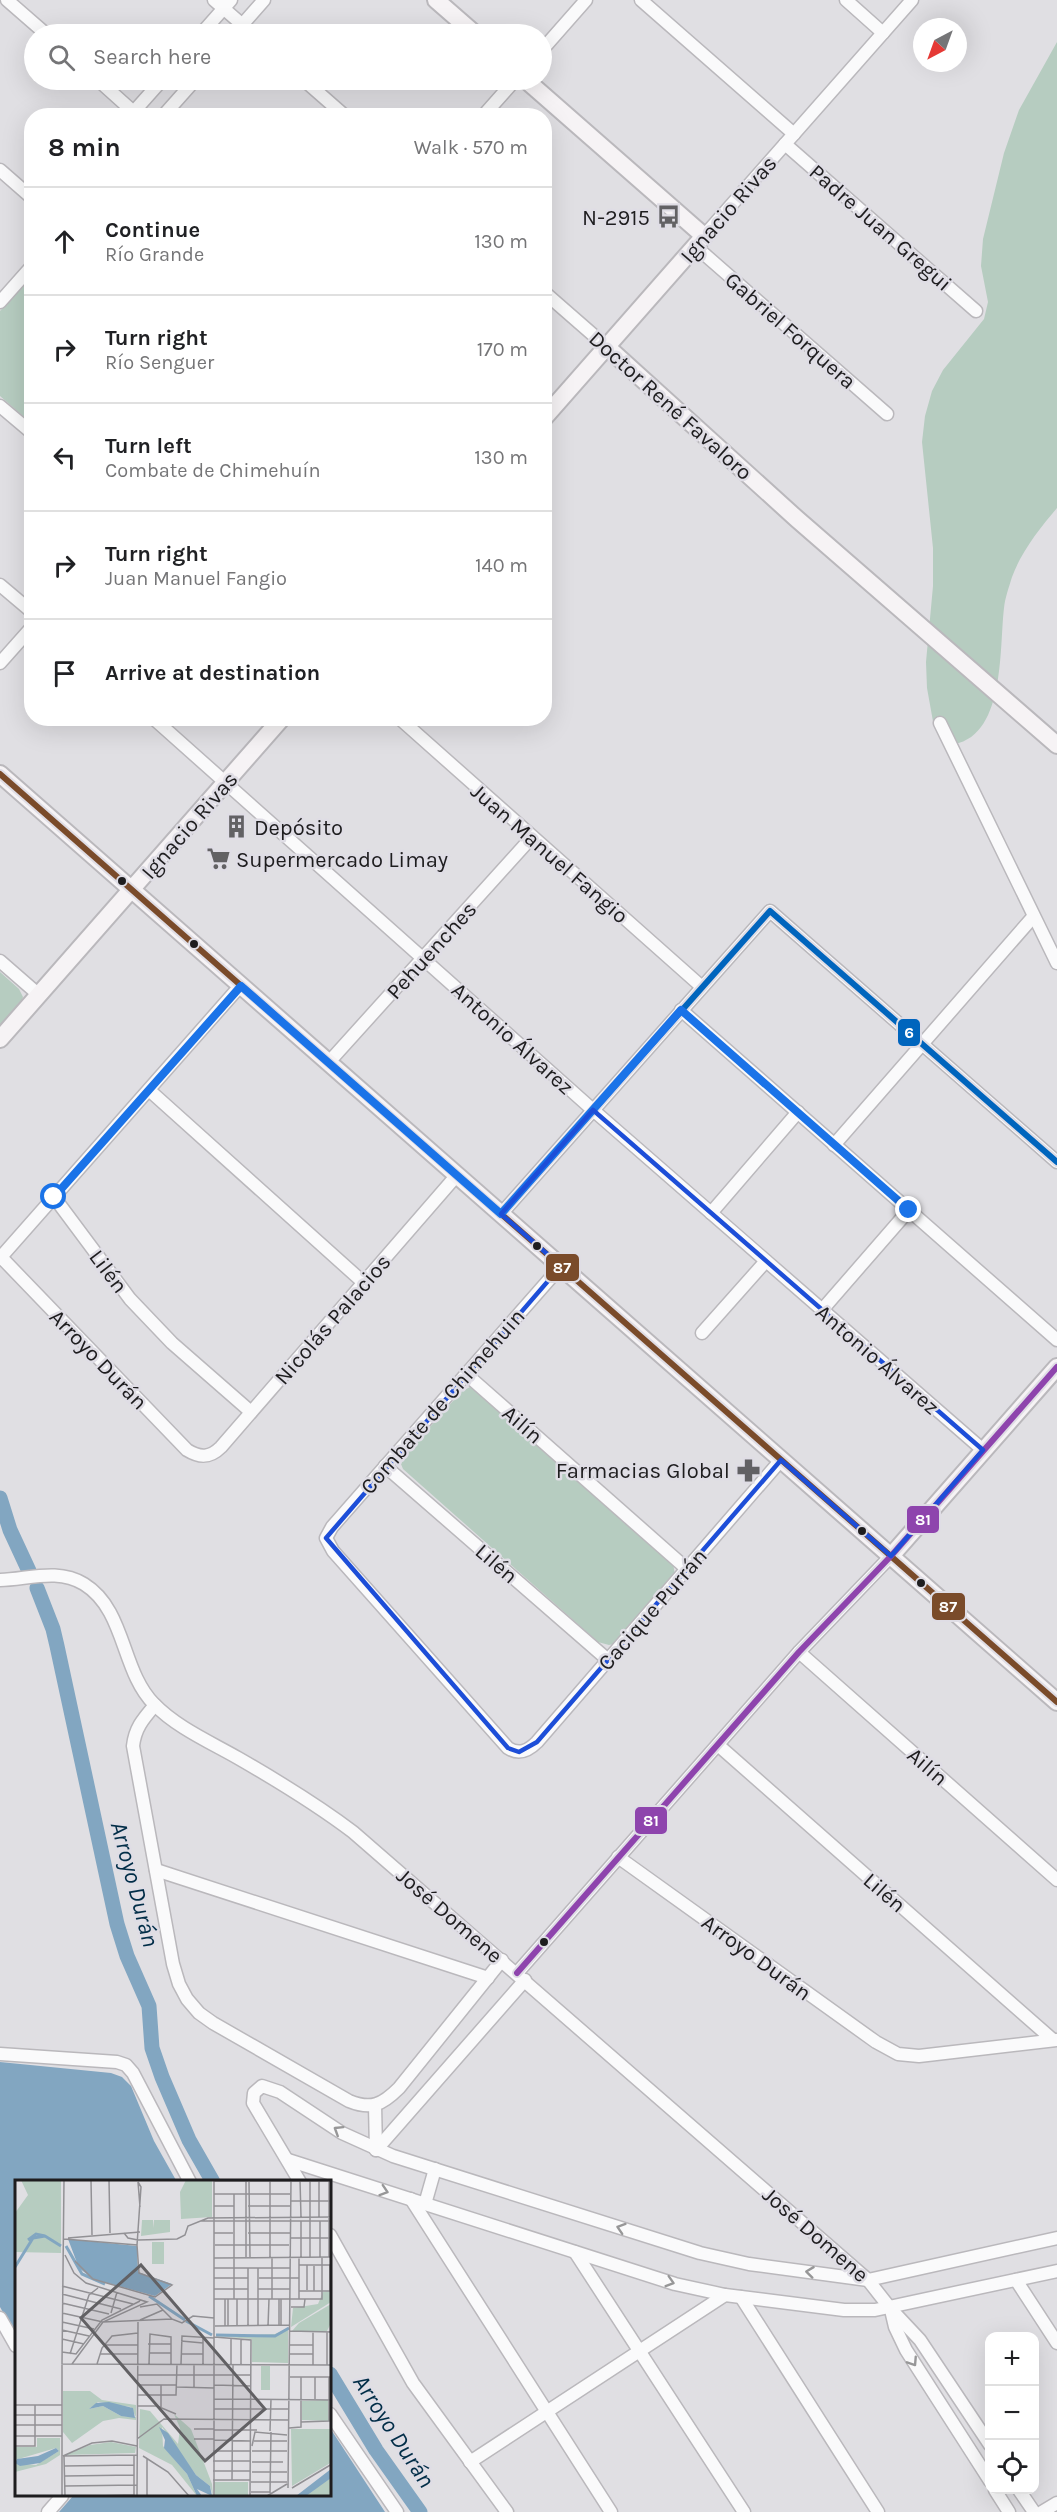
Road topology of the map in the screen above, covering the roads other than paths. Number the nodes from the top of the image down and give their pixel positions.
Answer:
1 (7, 0) edge
2 (264, 0) edge
3 (436, 0) edge
4 (586, 0) edge
5 (641, 0) edge
6 (846, 0) edge
7 (912, 0) edge
8 (223, 3) edge
9 (35, 24) edge
10 (208, 24) edge
11 (235, 24) edge
12 (243, 24) edge
13 (464, 24) edge
14 (883, 33) junction
15 (552, 39) edge
16 (109, 90) edge
17 (154, 90) edge
18 (186, 90) edge
19 (315, 90) edge
20 (506, 90) edge
21 (537, 90) edge
22 (128, 108) edge
23 (139, 108) edge
24 (170, 108) edge
25 (336, 108) edge
26 (490, 108) edge
27 (794, 134) junction
28 (785, 144) junction
29 (0, 170) edge
30 (24, 191) edge
31 (700, 241) junction
32 (24, 275) edge
33 (552, 299) edge
34 (0, 302) edge
35 (976, 310) dead end
36 (607, 347) junction
37 (0, 406) edge
38 (552, 409) edge
39 (887, 414) dead end
40 (24, 426) edge
41 (0, 585) edge
42 (24, 605) edge
43 (24, 636) edge
44 (0, 663) edge
45 (940, 723) dead end
46 (162, 726) edge
47 (275, 726) edge
48 (408, 726) edge
49 (1057, 745) edge
50 (0, 774) edge
51 (226, 782) junction
52 (532, 837) junction
53 (132, 890) junction
54 (1033, 917) junction
55 (423, 958) junction
56 (0, 961) edge
57 (1057, 963) edge
58 (241, 986) junction
59 (702, 987) junction
60 (39, 995) junction
61 (681, 1010) junction
62 (0, 1039) edge
63 (922, 1044) junction
64 (329, 1062) junction
65 (149, 1090) junction
66 (593, 1110) junction
67 (798, 1112) junction
68 (834, 1144) junction
69 (1057, 1162) edge
70 (457, 1175) junction
71 (54, 1197) junction
72 (909, 1210) junction
73 (711, 1212) junction
74 (501, 1214) junction
75 (0, 1256) edge
76 (766, 1261) junction
77 (561, 1266) junction
78 (364, 1282) junction
79 (822, 1310) junction
80 (702, 1333) dead end
81 (1057, 1340) edge
82 (1057, 1366) edge
83 (466, 1374) junction
84 (251, 1412) junction
85 (983, 1450) junction
86 (202, 1457) joint
87 (781, 1460) junction
88 (385, 1466) junction
89 (891, 1556) junction
90 (687, 1569) junction
91 (0, 1580) edge
92 (799, 1652) junction
93 (608, 1660) junction
94 (1057, 1702) edge
95 (155, 1705) junction
96 (718, 1744) junction
97 (519, 1752) joint
98 (618, 1857) junction
99 (156, 1870) junction
100 (1057, 1880) edge
101 (502, 1960) junction
102 (521, 1976) junction
103 (488, 1978) junction
104 (1055, 2040) edge
105 (0, 2054) edge
106 (375, 2105) junction
107 (376, 2150) junction
108 (288, 2160) junction
109 (435, 2169) junction
110 (189, 2180) edge
111 (299, 2180) edge
112 (411, 2199) junction
113 (425, 2204) junction
114 (1057, 2238) edge
115 (332, 2239) edge
116 (575, 2252) junction
117 (1057, 2271) edge
118 (868, 2280) junction
119 (1016, 2280) junction
120 (725, 2295) junction
121 (741, 2297) junction
122 (890, 2308) junction
123 (0, 2318) edge
124 (1057, 2343) edge
125 (15, 2344) edge
126 (640, 2351) junction
127 (547, 2412) junction
128 (332, 2417) edge
129 (987, 2440) edge
130 (470, 2462) junction
131 (985, 2473) edge
132 (998, 2494) edge
133 (1022, 2494) edge
134 (61, 2497) edge
135 (1057, 2503) edge
136 (48, 2512) edge
137 (397, 2512) edge
138 (507, 2512) edge
139 (611, 2512) edge
140 (744, 2512) edge
141 (878, 2512) edge
142 (1010, 2512) edge
143 (1034, 2512) edge
144 (1042, 2512) edge

1 - 9 street
2 - 12 street
3 - 13 main road
4 - 15 street
5 - 27 street
6 - 14 street
7 - 14 street, Ignacio Rivas
8 - 10 street
8 - 11 street
14 - 27 street, Ignacio Rivas
16 - 22 street
17 - 23 street
18 - 24 street
19 - 25 street
20 - 26 street
21 - 31 main road, Gabriel Forquera
27 - 28 street, Ignacio Rivas
28 - 31 street, Ignacio Rivas
28 - 35 street, Padre Juan Gregui
29 - 30 street
31 - 36 main road, Ignacio Rivas
31 - 39 street, Gabriel Forquera
32 - 34 street
33 - 36 street, Doctor René Favaloro
36 - 38 main road, Ignacio Rivas
36 - 49 main road, Doctor René Favaloro
37 - 40 street
41 - 42 street
43 - 44 street
45 - 54 street
46 - 51 street, Antonio Álvarez
47 - 51 main road, Ignacio Rivas
48 - 52 street, Juan Manuel Fangio
50 - 53 main road
51 - 53 main road, Ignacio Rivas
51 - 55 street, Antonio Álvarez
52 - 55 street, Pehuenches
52 - 59 street, Juan Manuel Fangio
53 - 58 main road
53 - 60 main road, Ignacio Rivas
54 - 57 street
54 - 63 street
55 - 64 street, Pehuenches
55 - 66 street, Antonio Álvarez
56 - 60 street
58 - 64 main road
58 - 65 street
59 - 61 street
59 - 63 street
60 - 62 main road, Ignacio Rivas
61 - 66 street
61 - 67 street
63 - 68 street
63 - 69 street
64 - 70 main road
65 - 71 street
65 - 78 street
66 - 73 street, Antonio Álvarez
66 - 74 street
67 - 68 street
67 - 73 street
68 - 72 street
70 - 74 main road
70 - 78 street, Nicolás Palacios
71 - 75 street
71 - 84 street, Lilén
72 - 79 street
72 - 81 street
73 - 76 street, Antonio Álvarez
74 - 77 main road
75 - 86 street, Arroyo Durán
76 - 79 street, Antonio Álvarez
76 - 80 street
77 - 83 street, Combate de Chimehuin
77 - 87 main road
78 - 84 street, Nicolás Palacios
79 - 85 street, Antonio Álvarez
82 - 85 main road
83 - 88 street, Combate de Chimehuin
83 - 90 street, Ailín
84 - 86 street, Nicolás Palacios
85 - 89 main road
87 - 89 main road
87 - 90 street, Cacique Purrán
88 - 93 street, Lilén
88 - 97 street, Combate de Chimehuin
89 - 92 street
89 - 94 main road
90 - 93 street, Cacique Purrán
91 - 95 street, José Domene
92 - 96 street
92 - 100 street, Ailín
93 - 97 street, Cacique Purrán
95 - 99 street
95 - 101 street, José Domene
96 - 98 street
96 - 104 street, Lilén
98 - 102 street
98 - 104 street, Arroyo Durán
99 - 103 street
99 - 106 street
101 - 102 street, José Domene
101 - 103 street
102 - 107 street
102 - 118 street, José Domene
103 - 106 street
105 - 110 street
106 - 107 street
107 -> 108 street
107 - 109 street
108 - 111 street
108 -> 112 street
109 - 113 street
118 -> 109 street
112 - 113 street
112 - 127 street
113 - 116 street
114 - 118 street
115 - 130 street
116 -> 120 street
116 - 126 street
117 - 119 street
118 - 122 street, José Domene
119 - 122 street
119 - 124 street
120 - 121 street
120 - 126 street
121 - 122 street
121 - 141 street
122 - 129 street, José Domene
122 -> 131 street, José Domene
123 - 125 street
126 - 127 street
126 - 140 street
127 - 130 street
127 - 139 street
128 - 137 street
130 - 138 street
132 - 142 street
133 - 143 street
134 - 136 street
135 - 144 street

